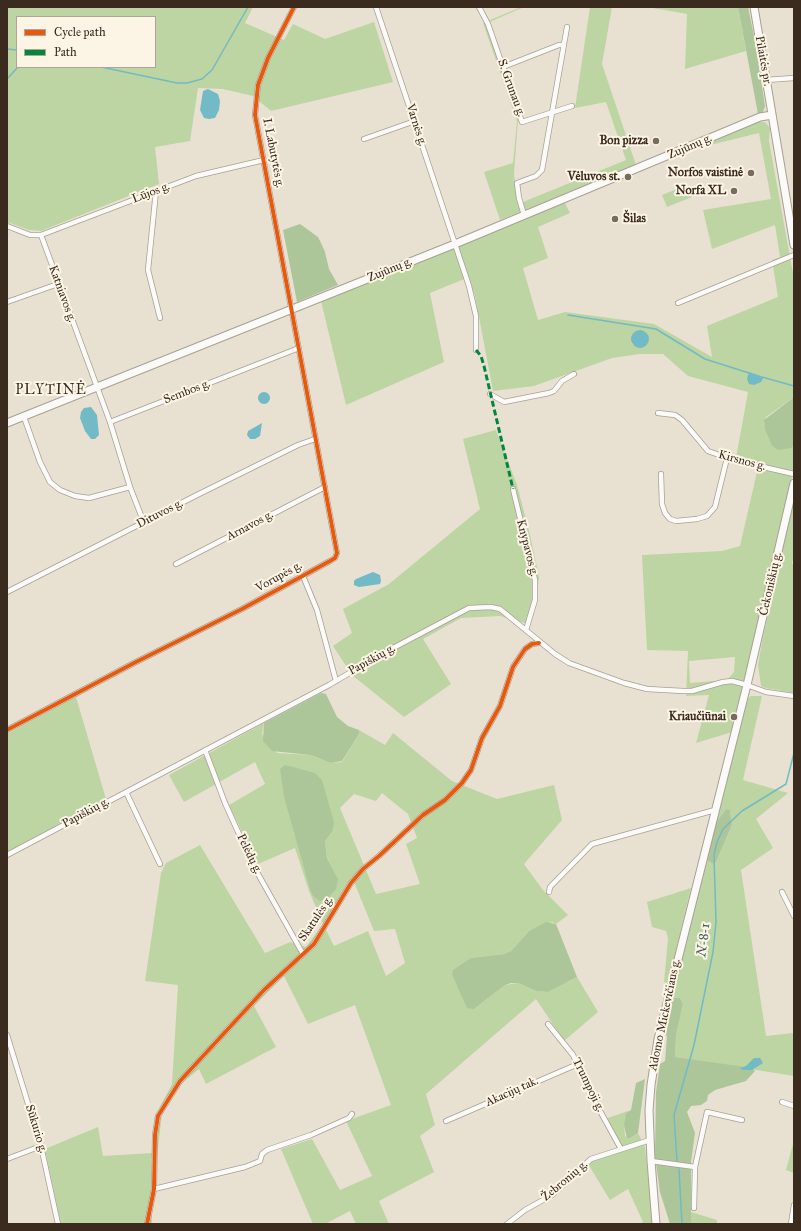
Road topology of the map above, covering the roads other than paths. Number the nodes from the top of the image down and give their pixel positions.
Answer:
1 (294, 7) edge
2 (376, 7) edge
3 (479, 7) edge
4 (754, 7) edge
5 (567, 26) dead end
6 (564, 46) junction
7 (503, 67) junction
8 (794, 78) edge
9 (766, 80) junction
10 (572, 106) dead end
11 (553, 112) junction
12 (772, 115) junction
13 (415, 122) junction
14 (364, 139) dead end
15 (264, 160) junction
16 (156, 192) junction
17 (524, 215) junction
18 (7, 226) edge
19 (41, 235) junction
20 (456, 244) junction
21 (794, 245) edge
22 (794, 255) edge
23 (58, 284) junction
24 (7, 302) edge
25 (678, 303) dead end
26 (292, 309) junction
27 (160, 318) dead end
28 (299, 348) junction
29 (476, 350) dead end
30 (574, 374) dead end
31 (97, 388) junction
32 (490, 394) dead end
33 (658, 413) dead end
34 (24, 416) junction
35 (110, 422) junction
36 (7, 423) edge
37 (315, 439) junction
38 (727, 458) junction
39 (661, 474) dead end
40 (794, 474) edge
41 (794, 483) edge
42 (325, 487) junction
43 (130, 488) junction
44 (513, 488) dead end
45 (144, 523) junction
46 (176, 564) dead end
47 (303, 576) junction
48 (7, 592) edge
49 (526, 630) junction
50 (539, 643) junction
51 (336, 680) junction
52 (747, 684) junction
53 (794, 696) edge
54 (7, 730) edge
55 (205, 750) junction
56 (126, 792) junction
57 (715, 810) junction
58 (7, 855) edge
59 (160, 864) dead end
60 (549, 892) dead end
61 (782, 892) dead end
62 (794, 916) edge
63 (303, 954) junction
64 (548, 1024) dead end
65 (7, 1035) edge
66 (578, 1064) junction
67 (782, 1102) dead end
68 (794, 1106) edge
69 (352, 1114) dead end
70 (742, 1120) dead end
71 (446, 1121) dead end
72 (650, 1140) junction
73 (41, 1146) junction
74 (621, 1149) junction
75 (7, 1159) edge
76 (651, 1161) junction
77 (695, 1167) junction
78 (154, 1189) junction
79 (794, 1205) edge
80 (694, 1208) dead end
81 (58, 1224) edge
82 (148, 1224) edge
83 (507, 1224) edge
84 (656, 1224) edge
85 (790, 1224) edge

1 - 15 street, I. Labutytės g.
2 - 13 street, Varnės g.
3 - 7 street, S. Grunau g.
4 - 9 main road, Pilaitės pr.
5 - 6 street
6 - 7 street
6 - 11 street
7 - 11 street, S. Grunau g.
8 - 9 street
9 - 12 main road, Pilaitės pr.
10 - 11 street, S. Grunau g.
11 - 17 street
12 - 17 main road, Zujūnų g.
12 - 21 main road
13 - 14 street
13 - 20 street, Varnės g.
15 - 16 street, Lūjos g.
15 - 26 street, I. Labutytės g.
16 - 19 street, Lūjos g.
16 - 27 street
17 - 20 main road, Zujūnų g.
18 - 19 street
19 - 23 street, Katniavos g.
20 - 26 main road, Zujūnų g.
20 - 29 street
22 - 25 street
23 - 24 street
23 - 31 street, Katniavos g.
26 - 28 street, Vorupės g.
26 - 31 main road, Zujūnų g.
28 - 35 street, Sembos g.
28 - 37 street, Vorupės g.
30 - 32 street
31 - 34 main road, Zujūnų g.
31 - 35 street
33 - 38 street, Kirsnos g.
34 - 36 main road, Zujūnų g.
34 - 43 street
35 - 43 street
37 - 42 street, Vorupės g.
37 - 45 street, Dituvos g.
38 - 39 street
38 - 40 street, Kirsnos g.
41 - 52 main road, Čekoniškių g.
42 - 46 street, Arnavos g.
42 - 47 street, Vorupės g.
43 - 45 street
44 - 49 street, Knypavos g.
45 - 48 street, Dituvos g.
47 - 51 street
47 - 54 street, Vorupės g.
49 - 50 street, Papiškių g.
49 - 51 street, Papiškių g.
50 - 52 street, Papiškių g.
50 - 63 street, Skatulės g.
51 - 55 street, Papiškių g.
52 - 53 street, Papiškių g.
52 - 57 main road, Adomo Mickevičiaus g.
55 - 56 street, Papiškių g.
55 - 63 street, Pelėdų g.
56 - 58 street, Papiškių g.
56 - 59 street
57 - 60 street
57 - 72 main road, Adomo Mickevičiaus g.
61 - 62 street
63 - 78 street, Skatulės g.
64 - 66 street, Trumpoji g.
65 - 73 street, Sūkurio g.
66 - 71 street, Akacijų tak.
66 - 74 street, Trumpoji g.
67 - 68 street
69 - 78 street
70 - 77 street
72 - 74 street, Žebronių g.
72 - 76 main road, Adomo Mickevičiaus g.
73 - 75 street
73 - 81 street, Sūkurio g.
74 - 83 street, Žebronių g.
76 - 77 street
76 - 84 main road, Adomo Mickevičiaus g.
77 - 80 street
78 - 82 street, Skatulės g.
79 - 85 street

